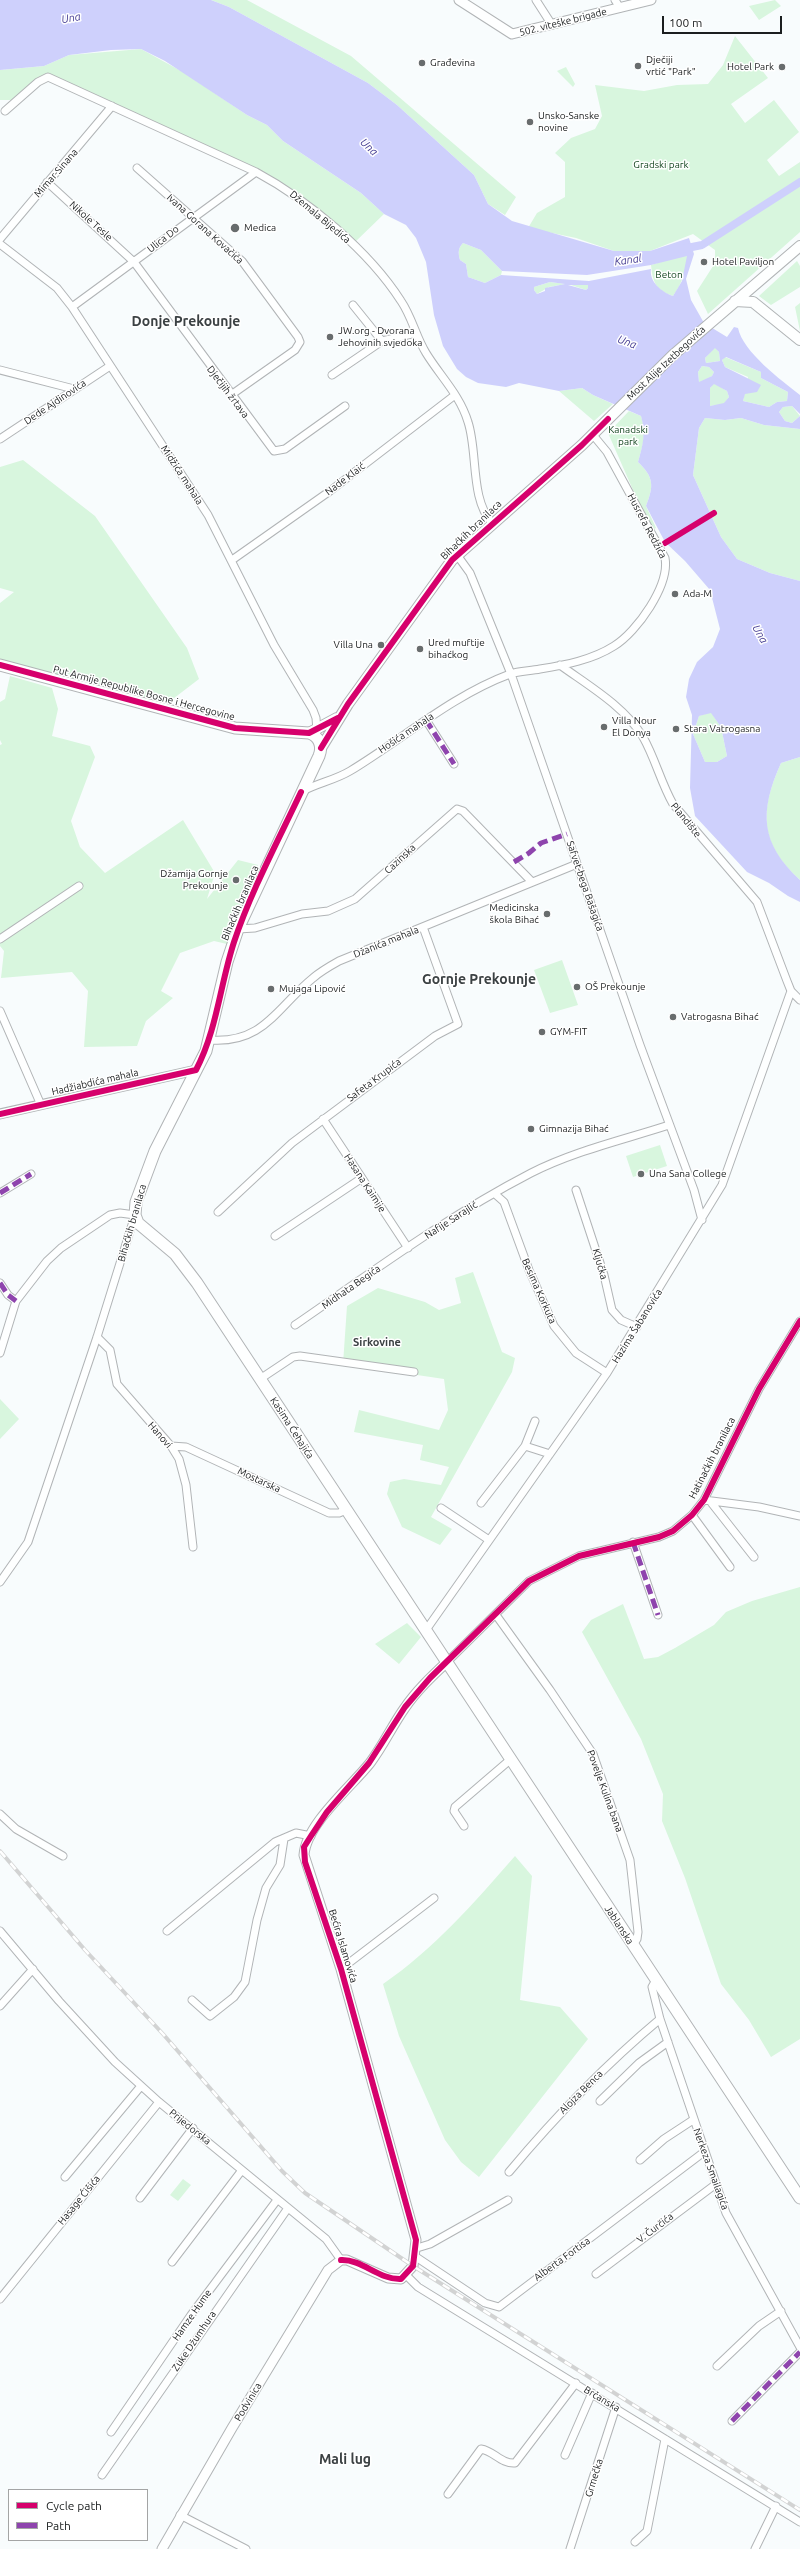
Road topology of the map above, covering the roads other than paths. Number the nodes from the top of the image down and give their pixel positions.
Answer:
1 (459, 0) edge
2 (536, 0) edge
3 (651, 0) edge
4 (617, 4) edge
5 (552, 25) junction
6 (112, 106) junction
7 (5, 111) dead end
8 (137, 168) dead end
9 (256, 172) junction
10 (48, 182) junction
11 (192, 217) junction
12 (0, 239) edge
13 (0, 244) edge
14 (800, 246) edge
15 (134, 262) junction
16 (751, 288) junction
17 (735, 301) junction
18 (753, 302) junction
19 (353, 305) dead end
20 (72, 307) junction
21 (416, 333) junction
22 (800, 340) edge
23 (382, 341) junction
24 (110, 366) junction
25 (0, 370) edge
26 (332, 375) dead end
27 (74, 389) junction
28 (231, 395) junction
29 (455, 395) junction
30 (345, 406) dead end
31 (608, 419) joint
32 (593, 435) junction
33 (0, 440) edge
34 (492, 523) junction
35 (457, 555) junction
36 (232, 560) junction
37 (0, 665) edge
38 (560, 665) junction
39 (511, 674) junction
40 (342, 715) junction
41 (426, 720) junction
42 (314, 733) junction
43 (321, 748) junction
44 (454, 764) dead end
45 (301, 792) junction
46 (577, 864) junction
47 (532, 882) junction
48 (79, 886) dead end
49 (423, 927) junction
50 (238, 929) junction
51 (0, 939) edge
52 (791, 991) junction
53 (800, 1000) edge
54 (0, 1011) edge
55 (210, 1040) junction
56 (196, 1070) junction
57 (41, 1105) junction
58 (0, 1114) edge
59 (323, 1119) junction
60 (668, 1126) junction
61 (31, 1174) dead end
62 (362, 1178) junction
63 (576, 1190) dead end
64 (0, 1193) edge
65 (495, 1194) junction
66 (218, 1212) dead end
67 (135, 1215) junction
68 (702, 1220) junction
69 (274, 1236) dead end
70 (408, 1248) junction
71 (0, 1283) edge
72 (16, 1301) junction
73 (800, 1321) edge
74 (295, 1325) dead end
75 (637, 1326) junction
76 (97, 1337) junction
77 (0, 1353) edge
78 (414, 1372) dead end
79 (607, 1373) junction
80 (260, 1379) junction
81 (535, 1421) dead end
82 (171, 1446) junction
83 (525, 1446) junction
84 (550, 1454) junction
85 (707, 1500) junction
86 (481, 1503) dead end
87 (441, 1508) dead end
88 (346, 1510) junction
89 (692, 1515) junction
90 (800, 1516) edge
91 (489, 1540) junction
92 (633, 1542) junction
93 (193, 1547) dead end
94 (754, 1556) dead end
95 (730, 1567) dead end
96 (0, 1582) edge
97 (496, 1615) junction
98 (658, 1615) dead end
99 (426, 1630) junction
100 (440, 1650) joint
101 (447, 1662) junction
102 (511, 1758) junction
103 (0, 1814) edge
104 (464, 1826) dead end
105 (311, 1836) junction
106 (284, 1839) junction
107 (63, 1856) dead end
108 (434, 1898) dead end
109 (167, 1931) dead end
110 (0, 1932) edge
111 (633, 1945) junction
112 (33, 1969) junction
113 (341, 1969) junction
114 (656, 1980) junction
115 (192, 2000) dead end
116 (0, 2006) edge
117 (660, 2019) junction
118 (668, 2042) junction
119 (140, 2086) junction
120 (600, 2101) dead end
121 (159, 2102) junction
122 (693, 2120) junction
123 (193, 2128) junction
124 (704, 2152) junction
125 (640, 2160) dead end
126 (242, 2170) junction
127 (509, 2172) dead end
128 (65, 2177) dead end
129 (716, 2184) junction
130 (140, 2198) dead end
131 (800, 2198) edge
132 (276, 2200) junction
133 (508, 2200) dead end
134 (288, 2208) junction
135 (417, 2248) junction
136 (416, 2257) junction
137 (341, 2260) junction
138 (172, 2262) dead end
139 (596, 2274) dead end
140 (406, 2276) junction
141 (0, 2299) edge
142 (781, 2311) junction
143 (800, 2347) edge
144 (800, 2352) edge
145 (717, 2366) dead end
146 (576, 2383) junction
147 (592, 2393) junction
148 (616, 2407) junction
149 (732, 2421) dead end
150 (111, 2432) dead end
151 (665, 2439) junction
152 (565, 2455) dead end
153 (102, 2475) dead end
154 (448, 2494) dead end
155 (776, 2506) junction
156 (180, 2515) junction
157 (800, 2522) edge
158 (635, 2542) dead end
159 (162, 2549) edge
160 (246, 2549) edge
161 (570, 2549) edge
162 (755, 2549) edge

1 - 5 street, 502. viteške brigade
2 - 5 street
3 - 4 street, 502. viteške brigade
4 - 5 street, 502. viteške brigade
6 - 7 street, Džemala Bijedića
6 - 9 street, Džemala Bijedića
6 - 10 street, Mimar-Sinana
8 - 11 street, Ivana Gorana Kovačića
9 - 11 street, Ulica Do
9 - 21 street, Džemala Bijedića
10 - 12 street, Mimar-Sinana
10 - 15 street, Nikole Tesle
11 - 15 street, Ulica Do
11 - 28 street, Ivana Gorana Kovačića
13 - 20 street, Midžića mahala
14 - 16 main road, Most Alije Izetbegovića
15 - 20 street, Ulica Do
15 - 28 street, Dječijih žrtava
16 - 17 main road, Most Alije Izetbegovića
16 - 18 main road
17 - 18 main road
17 - 31 main road, Most Alije Izetbegovića
18 - 22 main road
19 - 23 street
20 - 24 street, Midžića mahala
21 - 23 street
21 - 29 street, Džemala Bijedića
23 - 26 street
24 - 27 street, Dede Ajdinovića
24 - 36 street, Midžića mahala
25 - 27 street
27 - 33 street, Dede Ajdinovića
28 - 30 street, Dječijih žrtava
29 - 34 street, Džemala Bijedića
29 - 36 street, Nade Klaić
31 - 32 main road, Bihaćkih branilaca
32 - 34 main road, Bihaćkih branilaca
32 - 38 street, Husrefa Redžića
34 - 35 main road, Bihaćkih branilaca
35 - 39 street, Safvet-bega Bašagića
35 - 40 main road, Bihaćkih branilaca
36 - 42 street, Midžića mahala
37 - 42 main road, Put Armije Republike Bosne i Hercegovine
38 - 39 street, Husrefa Redžića
38 - 52 street, Plandište
39 - 41 street, Hošića mahala
39 - 46 street, Safvet-bega Bašagića
40 - 42 main road, Bihaćkih branilaca
40 - 43 main road, Bihaćkih branilaca
41 - 44 street
41 - 45 street, Hošića mahala
42 - 43 main road
43 - 45 main road, Bihaćkih branilaca
45 - 50 main road, Bihaćkih branilaca
46 - 47 street, Džanića mahala
46 - 60 street, Safvet-bega Bašagića
47 - 49 street, Džanića mahala
47 - 50 street, Cazinska
48 - 51 street
49 - 55 street, Džanića mahala
49 - 59 street, Safeta Krupića
50 - 55 main road, Bihaćkih branilaca
52 - 53 street
52 - 68 street, Hazima Šabanovića
54 - 57 street
55 - 56 main road, Bihaćkih branilaca
56 - 57 street, Hadžiabdića mahala
56 - 67 main road, Bihaćkih branilaca
57 - 58 street, Hadžiabdića mahala
59 - 62 street, Hasana Kaimije
59 - 66 street, Safeta Krupića
60 - 65 street, Nafije Sarajlić
60 - 68 street, Safvet-bega Bašagića
61 - 64 street
62 - 69 street
62 - 70 street, Hasana Kaimije
63 - 75 street, Ključka
65 - 70 street, Nafije Sarajlić
65 - 79 street, Besima Korkuta
67 - 72 street
67 - 76 street, Bihaćkih branilaca
67 - 80 main road, Kasima Ćehajića
68 - 75 street, Hazima Šabanovića
70 - 74 street, Midhata Begića
71 - 72 street
72 - 77 street
73 - 85 street, Hatinačkih branilaca
75 - 79 street, Hazima Šabanovića
76 - 82 street, Hanovi
76 - 96 street, Bihaćkih branilaca
78 - 80 street
79 - 84 street, Hazima Šabanovića
80 - 88 main road, Kasima Ćehajića
81 - 83 street
82 - 88 street, Mostarska
82 - 93 street, Hanovi
83 - 84 street
83 - 86 street
84 - 91 street, Hazima Šabanovića
85 - 89 street, Hatinačkih branilaca
85 - 90 street
85 - 94 street
87 - 91 street
88 - 99 main road, Kasima Ćehajića
89 - 92 street, Hatinačkih branilaca
89 - 95 street
91 - 99 street, Hazima Šabanovića
92 - 97 street, Hatinačkih branilaca
92 - 98 street
97 - 101 street, Hatinačkih branilaca
97 - 111 street, Povelje Kulina bana
99 - 100 main road, Kasima Ćehajića
100 - 101 main road, Jablanska
101 - 102 main road, Jablanska
101 - 105 street, Bećira Islamovića
102 - 104 street
102 - 111 main road, Jablanska
103 - 107 street
105 - 106 street
105 - 113 street, Bećira Islamovića
106 - 109 street
106 - 115 street
108 - 113 street
110 - 112 street, Prijedorska
111 - 114 main road, Jablanska
112 - 116 street
112 - 119 street, Prijedorska
113 - 135 street, Bećira Islamovića
114 - 117 street, Nerkeza Smailagića
114 - 131 main road, Jablanska
117 - 118 street, Nerkeza Smailagića
117 - 127 street, Alojza Benca
118 - 120 street
118 - 122 street, Nerkeza Smailagića
119 - 121 street, Prijedorska
119 - 128 street
121 - 123 street, Prijedorska
121 - 141 street, Hasage Ćišića
122 - 124 street, Nerkeza Smailagića
122 - 125 street
123 - 126 street, Prijedorska
123 - 130 street
124 - 129 street, Nerkeza Smailagića
124 - 136 street, Alberta Fortisa
126 - 132 street, Prijedorska
126 - 138 street
129 - 139 street, V. Čurčića
129 - 142 street, Nerkeza Smailagića
132 - 134 street, Prijedorska
132 - 150 street, Hamze Hume
133 - 135 street
134 - 137 street, Prijedorska
134 - 153 street, Zuke Džumhura
135 - 136 street, Bećira Islamovića
136 - 140 street, Bećira Islamovića
137 - 140 street
137 - 156 street, Podvinica
140 - 146 street, Brčanska
142 - 143 street, Nerkeza Smailagića
142 - 145 street
144 - 149 street
146 - 147 street, Brčanska
146 - 154 street
147 - 148 street, Brčanska
147 - 152 street
148 - 151 street, Brčanska
148 - 161 street, Grmečka
151 - 155 street, Brčanska
151 - 158 street
155 - 157 street, Brčanska
155 - 162 street
156 - 159 street, Podvinica
156 - 160 street

